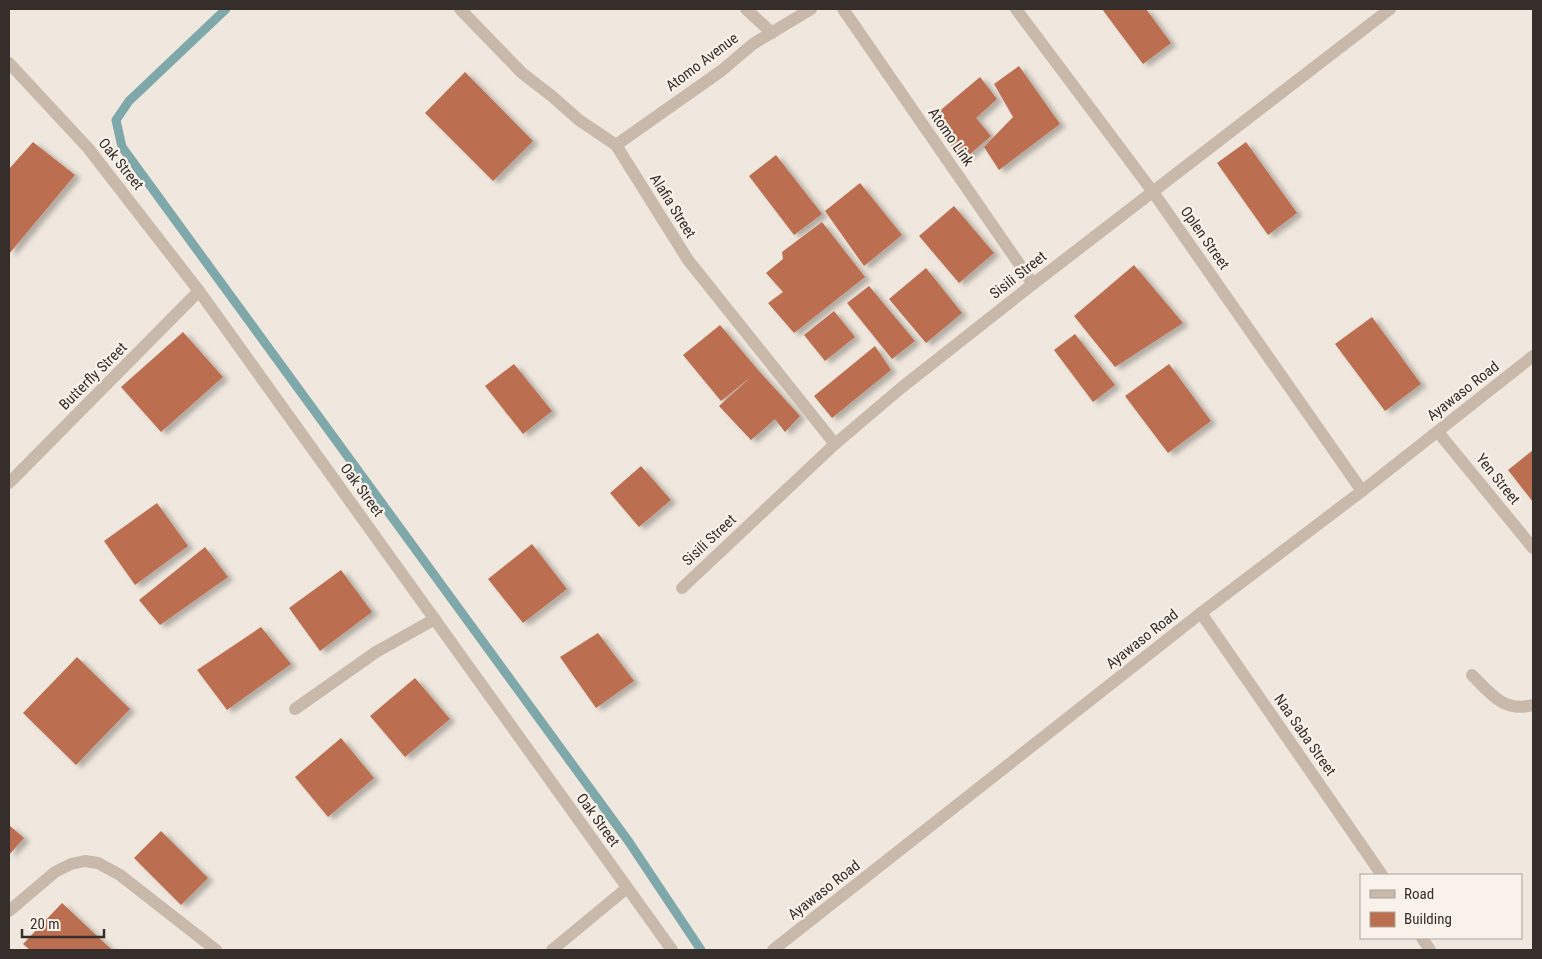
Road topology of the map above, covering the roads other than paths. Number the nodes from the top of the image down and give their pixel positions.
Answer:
1 (460, 9) edge
2 (746, 9) edge
3 (811, 9) edge
4 (843, 9) edge
5 (1016, 9) edge
6 (1390, 9) edge
7 (772, 33) junction
8 (9, 63) edge
9 (616, 145) junction
10 (1153, 192) junction
11 (1033, 284) junction
12 (200, 291) junction
13 (1533, 356) edge
14 (1438, 432) junction
15 (835, 444) junction
16 (9, 483) edge
17 (1362, 491) junction
18 (1533, 548) edge
19 (682, 588) dead end
20 (1201, 613) junction
21 (435, 619) junction
22 (1472, 675) dead end
23 (1533, 705) edge
24 (295, 709) dead end
25 (1381, 874) edge
26 (627, 888) junction
27 (9, 911) edge
28 (1423, 939) edge
29 (216, 950) edge
30 (552, 950) edge
31 (672, 950) edge
32 (773, 950) edge
33 (1430, 950) edge

1 - 9 street, Alafia Street
2 - 7 street
3 - 7 street, Atomo Avenue
4 - 11 street, Atomo Link
5 - 10 street, Oplen Street
6 - 10 street, Sisili Street
7 - 9 street, Atomo Avenue
8 - 12 street, Oak Street
9 - 15 street, Alafia Street
10 - 11 street, Sisili Street
10 - 17 street, Oplen Street
11 - 15 street, Sisili Street
12 - 16 street, Butterfly Street
12 - 21 street, Oak Street
13 - 14 street, Ayawaso Road
14 - 17 street, Ayawaso Road
14 - 18 street, Yen Street
15 - 19 street, Sisili Street
17 - 20 street, Ayawaso Road
20 - 25 street, Naa Saba Street
20 - 32 street, Ayawaso Road
21 - 24 street
21 - 26 street, Oak Street
22 - 23 street
26 - 30 street
26 - 31 street, Oak Street
27 - 29 street
28 - 33 street

